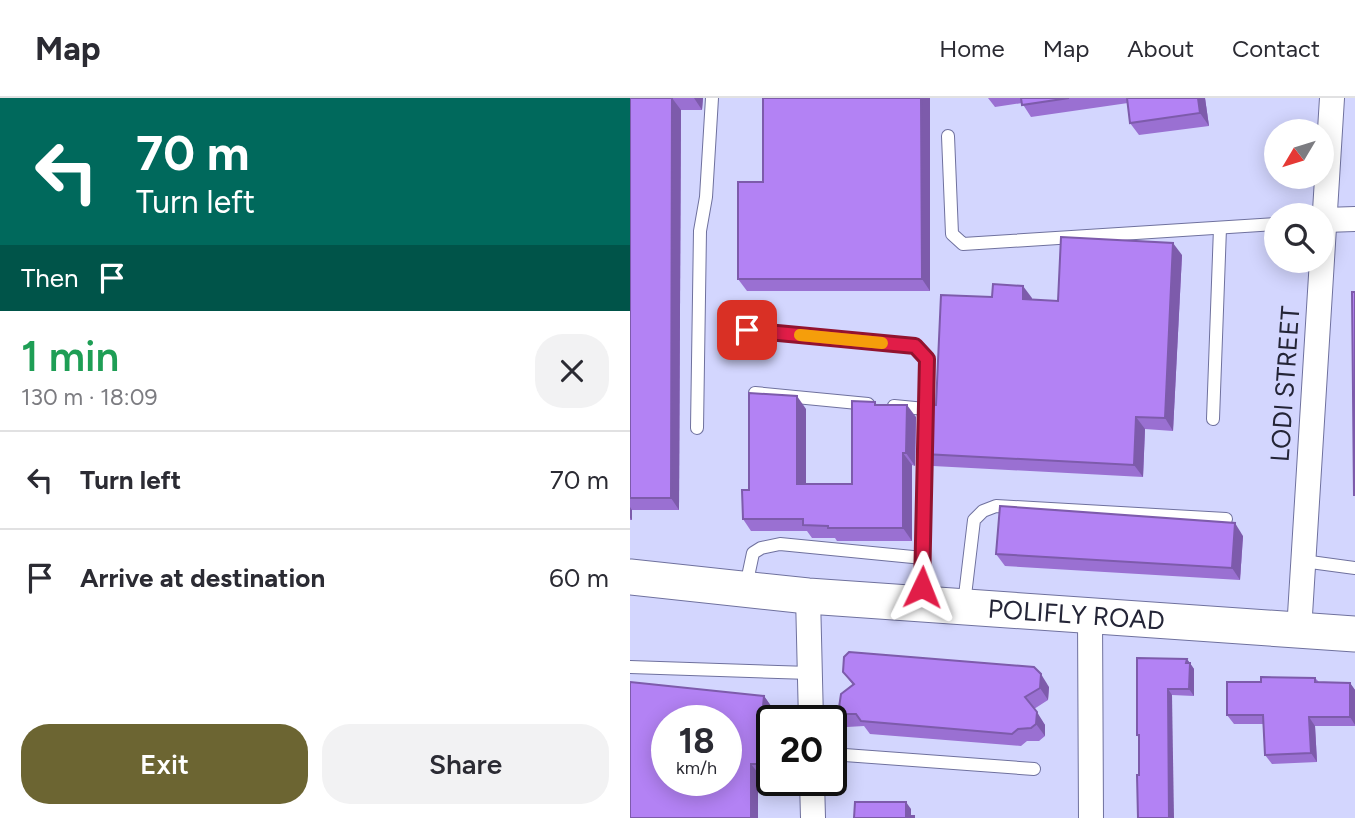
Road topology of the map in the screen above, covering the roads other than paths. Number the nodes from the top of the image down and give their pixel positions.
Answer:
1 (712, 98) edge
2 (1332, 98) edge
3 (948, 136) dead end
4 (1324, 203) edge
5 (1355, 219) edge
6 (1334, 220) edge
7 (1264, 225) edge
8 (1220, 228) junction
9 (1320, 273) edge
10 (747, 330) dead end
11 (755, 393) edge
12 (925, 409) junction
13 (1213, 419) dead end
14 (697, 428) dead end
15 (1226, 519) edge
16 (923, 558) junction
17 (1303, 561) junction
18 (1355, 568) edge
19 (630, 577) edge
20 (746, 589) junction
21 (808, 596) junction
22 (921, 605) junction
23 (964, 608) junction
24 (1090, 617) junction
25 (1299, 631) junction
26 (1355, 634) edge
27 (630, 667) edge
28 (810, 674) junction
29 (811, 705) edge
30 (847, 755) edge
31 (1034, 769) dead end
32 (812, 796) edge
33 (813, 818) edge
34 (1091, 818) edge

1 - 14 lane
2 - 4 street, LODI STREET
3 - 8 lane
5 - 6 street
7 - 8 lane
8 - 13 lane
9 - 17 street, LODI STREET
10 - 12 lane
11 - 12 lane
12 - 16 lane
15 - 23 lane
16 - 20 lane
16 - 22 lane
17 - 18 lane
17 - 25 street, LODI STREET
19 - 20 main road, POLIFLY ROAD
20 - 21 main road, POLIFLY ROAD
21 - 22 main road, POLIFLY ROAD
21 - 28 street
22 - 23 main road, POLIFLY ROAD
23 - 24 main road, POLIFLY ROAD
24 - 25 main road, POLIFLY ROAD
24 - 34 street
25 - 26 main road, POLIFLY ROAD
27 - 28 lane
28 - 29 street
30 - 31 lane
32 - 33 street

